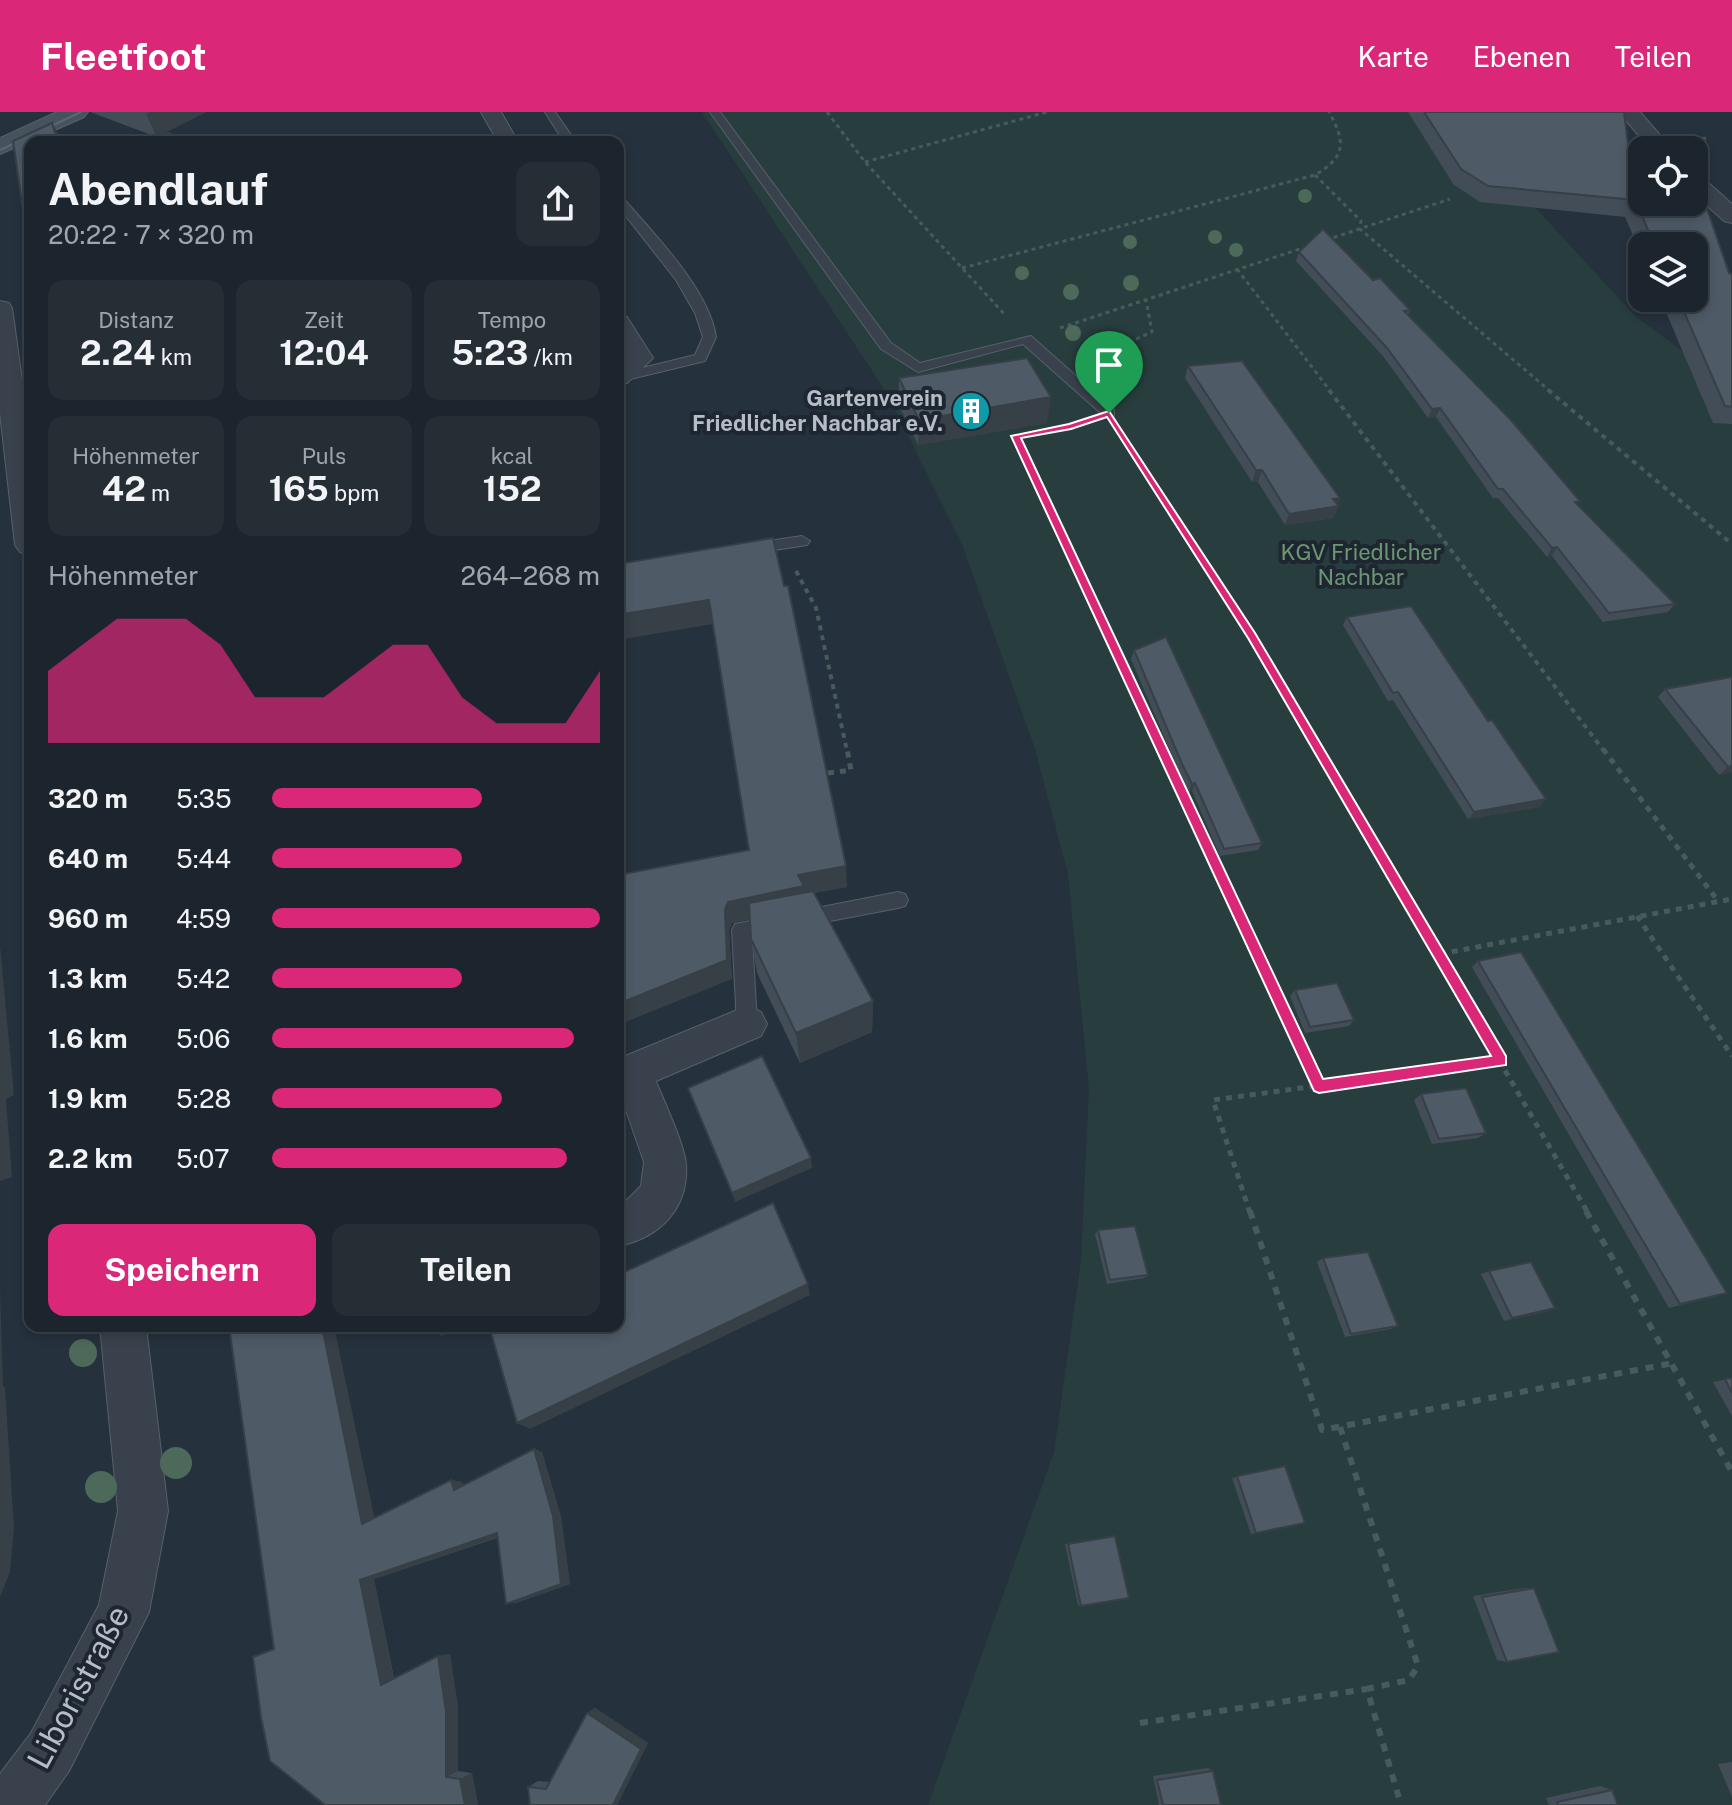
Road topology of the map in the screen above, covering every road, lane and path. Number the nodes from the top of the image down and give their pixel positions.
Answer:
1 (76, 112) edge
2 (491, 112) edge
3 (550, 112) edge
4 (715, 112) edge
5 (827, 112) edge
6 (1047, 112) edge
7 (1329, 112) edge
8 (1629, 112) edge
9 (505, 136) edge
10 (566, 136) edge
11 (1650, 136) edge
12 (0, 147) edge
13 (865, 162) junction
14 (1315, 175) junction
15 (1708, 195) edge
16 (1450, 199) dead end
17 (624, 206) edge
18 (1732, 216) edge
19 (1360, 229) junction
20 (962, 268) junction
21 (1237, 269) junction
22 (1146, 300) junction
23 (0, 308) edge
24 (624, 332) edge
25 (1026, 339) junction
26 (1136, 339) dead end
27 (624, 373) edge
28 (624, 377) edge
29 (1109, 413) junction
30 (23, 533) edge
31 (795, 542) joint
32 (1732, 544) edge
33 (726, 553) edge
34 (828, 773) edge
35 (1732, 899) edge
36 (898, 900) dead end
37 (1718, 901) junction
38 (1637, 916) junction
39 (1440, 954) junction
40 (747, 1024) joint
41 (1732, 1056) edge
42 (1501, 1061) junction
43 (626, 1075) edge
44 (1319, 1086) junction
45 (624, 1223) edge
46 (124, 1332) edge
47 (1673, 1363) junction
48 (1340, 1427) junction
49 (1732, 1472) edge
50 (1367, 1689) junction
51 (1140, 1723) dead end
52 (11, 1805) edge
53 (1401, 1805) edge

1 - 12 main road
2 - 9 street
3 - 10 lane
4 - 25 lane
5 - 13 path
6 - 13 path
7 - 14 path
8 - 11 street
13 - 20 path
14 - 19 path
14 - 20 path
15 - 18 street
16 - 19 path
17 - 28 lane
19 - 21 path
19 - 32 path
20 - 25 path
21 - 22 path
21 - 37 path
22 - 25 path
22 - 26 path
23 - 30 street
24 - 27 street
25 - 29 lane
29 - 39 path
29 - 44 path
31 - 33 lane
31 - 34 path
35 - 37 path
36 - 40 lane
37 - 38 path
38 - 39 path
38 - 41 path
39 - 42 path
40 - 43 street
42 - 44 path
42 - 47 path
43 - 45 street
44 - 48 path
46 - 52 street, Liboristraße
47 - 48 path
47 - 49 path
48 - 50 path
50 - 51 path
50 - 53 path

